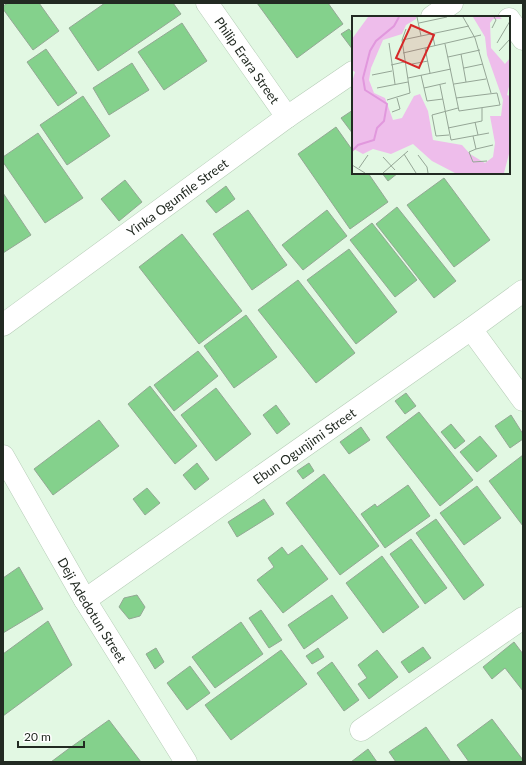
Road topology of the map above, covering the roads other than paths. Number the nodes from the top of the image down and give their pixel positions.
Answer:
1 (207, 3) edge
2 (452, 3) edge
3 (498, 3) edge
4 (433, 16) edge
5 (507, 16) edge
6 (510, 21) edge
7 (523, 39) edge
8 (352, 73) edge
9 (287, 117) junction
10 (523, 291) edge
11 (3, 325) edge
12 (471, 330) junction
13 (523, 400) edge
14 (3, 456) edge
15 (85, 600) junction
16 (523, 618) edge
17 (361, 730) dead end
18 (186, 762) edge

1 - 9 street, Philip Erara Street
2 - 4 street
3 - 5 street
6 - 7 street
8 - 9 street, Yinka Ogunfile Street
9 - 11 street, Yinka Ogunfile Street
10 - 12 street, Ebun Ogunjimi Street
12 - 13 street
12 - 15 street, Ebun Ogunjimi Street
14 - 15 street, Deji Adedotun Street
15 - 18 street, Deji Adedotun Street
16 - 17 street

